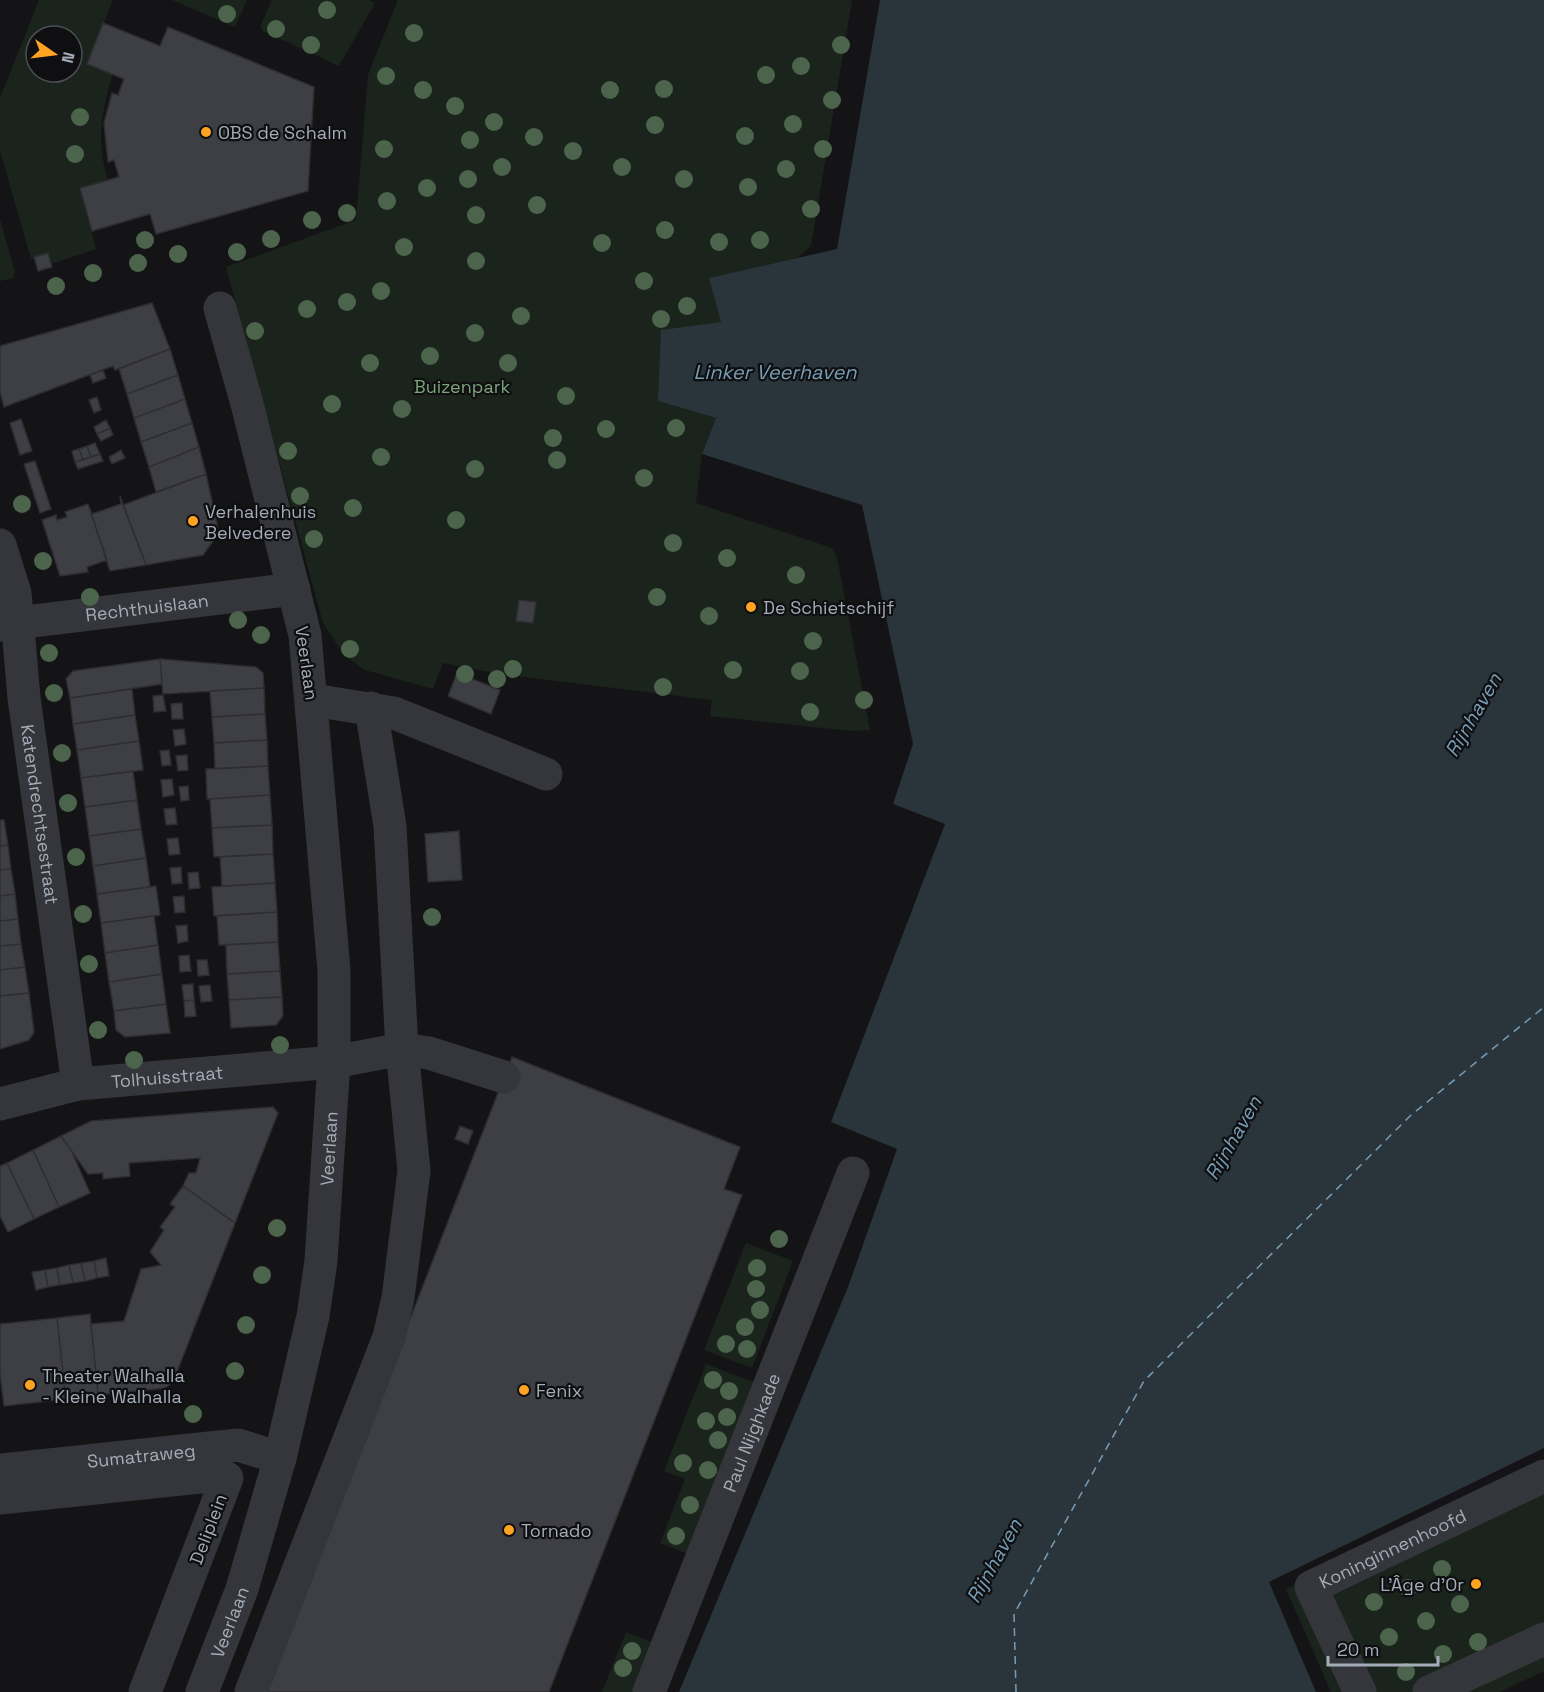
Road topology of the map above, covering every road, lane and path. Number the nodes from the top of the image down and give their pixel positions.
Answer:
1 (220, 308) dead end
2 (0, 545) edge
3 (294, 589) junction
4 (9, 624) edge
5 (12, 699) edge
6 (313, 700) junction
7 (371, 708) junction
8 (546, 774) dead end
9 (402, 1049) junction
10 (334, 1062) junction
11 (504, 1077) dead end
12 (78, 1084) junction
13 (0, 1104) edge
14 (854, 1173) dead end
15 (280, 1458) junction
16 (0, 1470) edge
17 (1544, 1476) edge
18 (0, 1498) edge
19 (1544, 1639) edge
20 (145, 1692) edge
21 (202, 1692) edge
22 (251, 1692) edge
23 (649, 1692) edge
24 (1360, 1692) edge
25 (1429, 1692) edge

1 - 3 street, Veerlaan
2 - 4 street, Katendrechtsestraat
3 - 4 street, Rechthuislaan
3 - 6 street, Veerlaan
4 - 5 street, Katendrechtsestraat
5 - 12 street, Katendrechtsestraat
6 - 7 street
6 - 10 street, Veerlaan
7 - 8 street
7 - 9 street
9 - 10 street, Tolhuisstraat
9 - 11 street
9 - 22 street
10 - 12 street, Tolhuisstraat
10 - 15 street, Veerlaan
12 - 13 street, Tolhuisstraat
14 - 23 street, Paul Nijghkade
15 - 16 street, Sumatraweg
15 - 21 street, Veerlaan
17 - 24 street, Koninginnenhoofd
18 - 20 street, Deliplein
19 - 25 street

